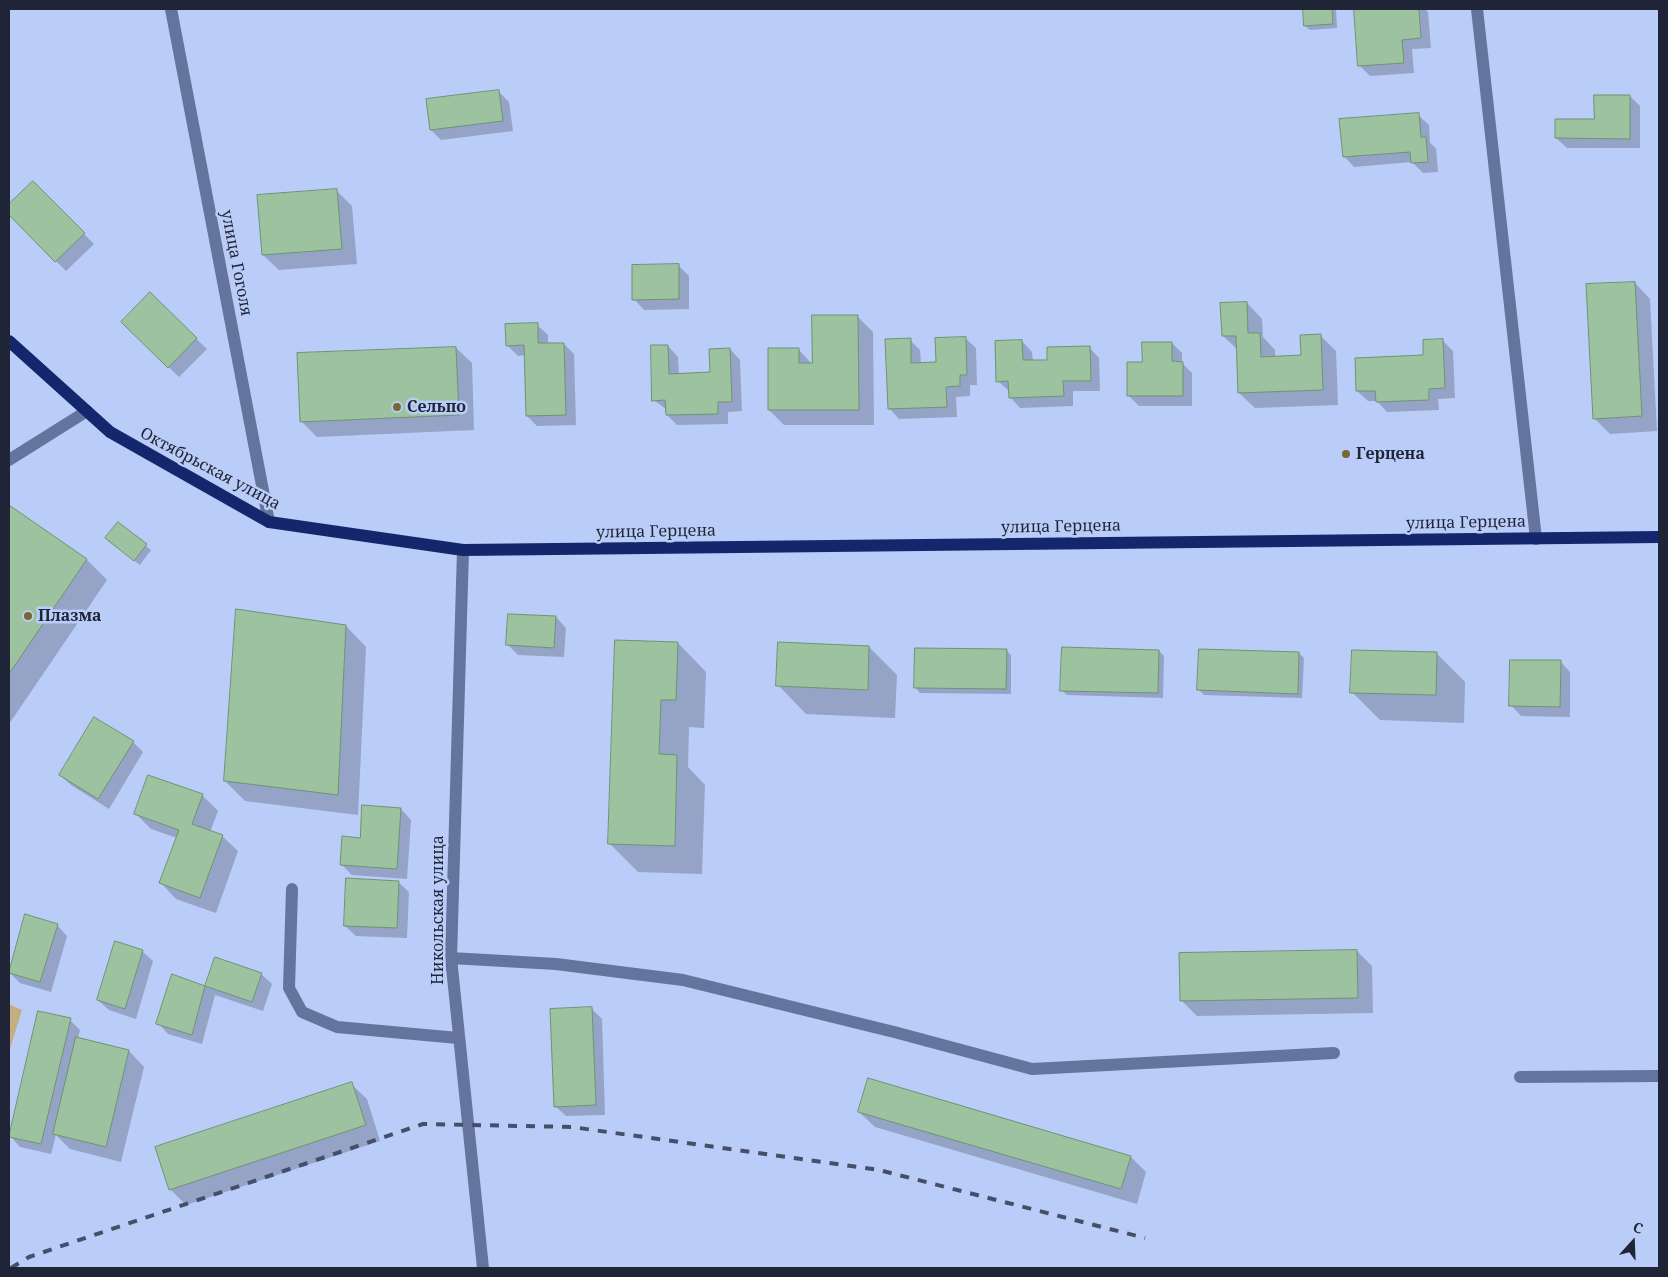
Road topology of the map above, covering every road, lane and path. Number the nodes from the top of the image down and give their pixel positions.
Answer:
1 (171, 9) edge
2 (1477, 9) edge
3 (9, 340) edge
4 (87, 412) junction
5 (9, 460) edge
6 (269, 522) junction
7 (1659, 537) edge
8 (1536, 539) junction
9 (463, 550) junction
10 (292, 890) dead end
11 (451, 958) junction
12 (458, 1038) junction
13 (1334, 1052) dead end
14 (1659, 1076) edge
15 (1520, 1077) dead end
16 (483, 1268) edge

1 - 6 street, улица Гоголя
2 - 8 street
3 - 4 main road, Октябрьская улица
4 - 5 street
4 - 6 main road, Октябрьская улица
6 - 9 main road, Октябрьская улица
7 - 8 main road, улица Герцена
8 - 9 main road, улица Герцена
9 - 11 street, Никольская улица
10 - 12 street
11 - 12 street, Никольская улица
11 - 13 street
12 - 16 street, Никольская улица
14 - 15 street

